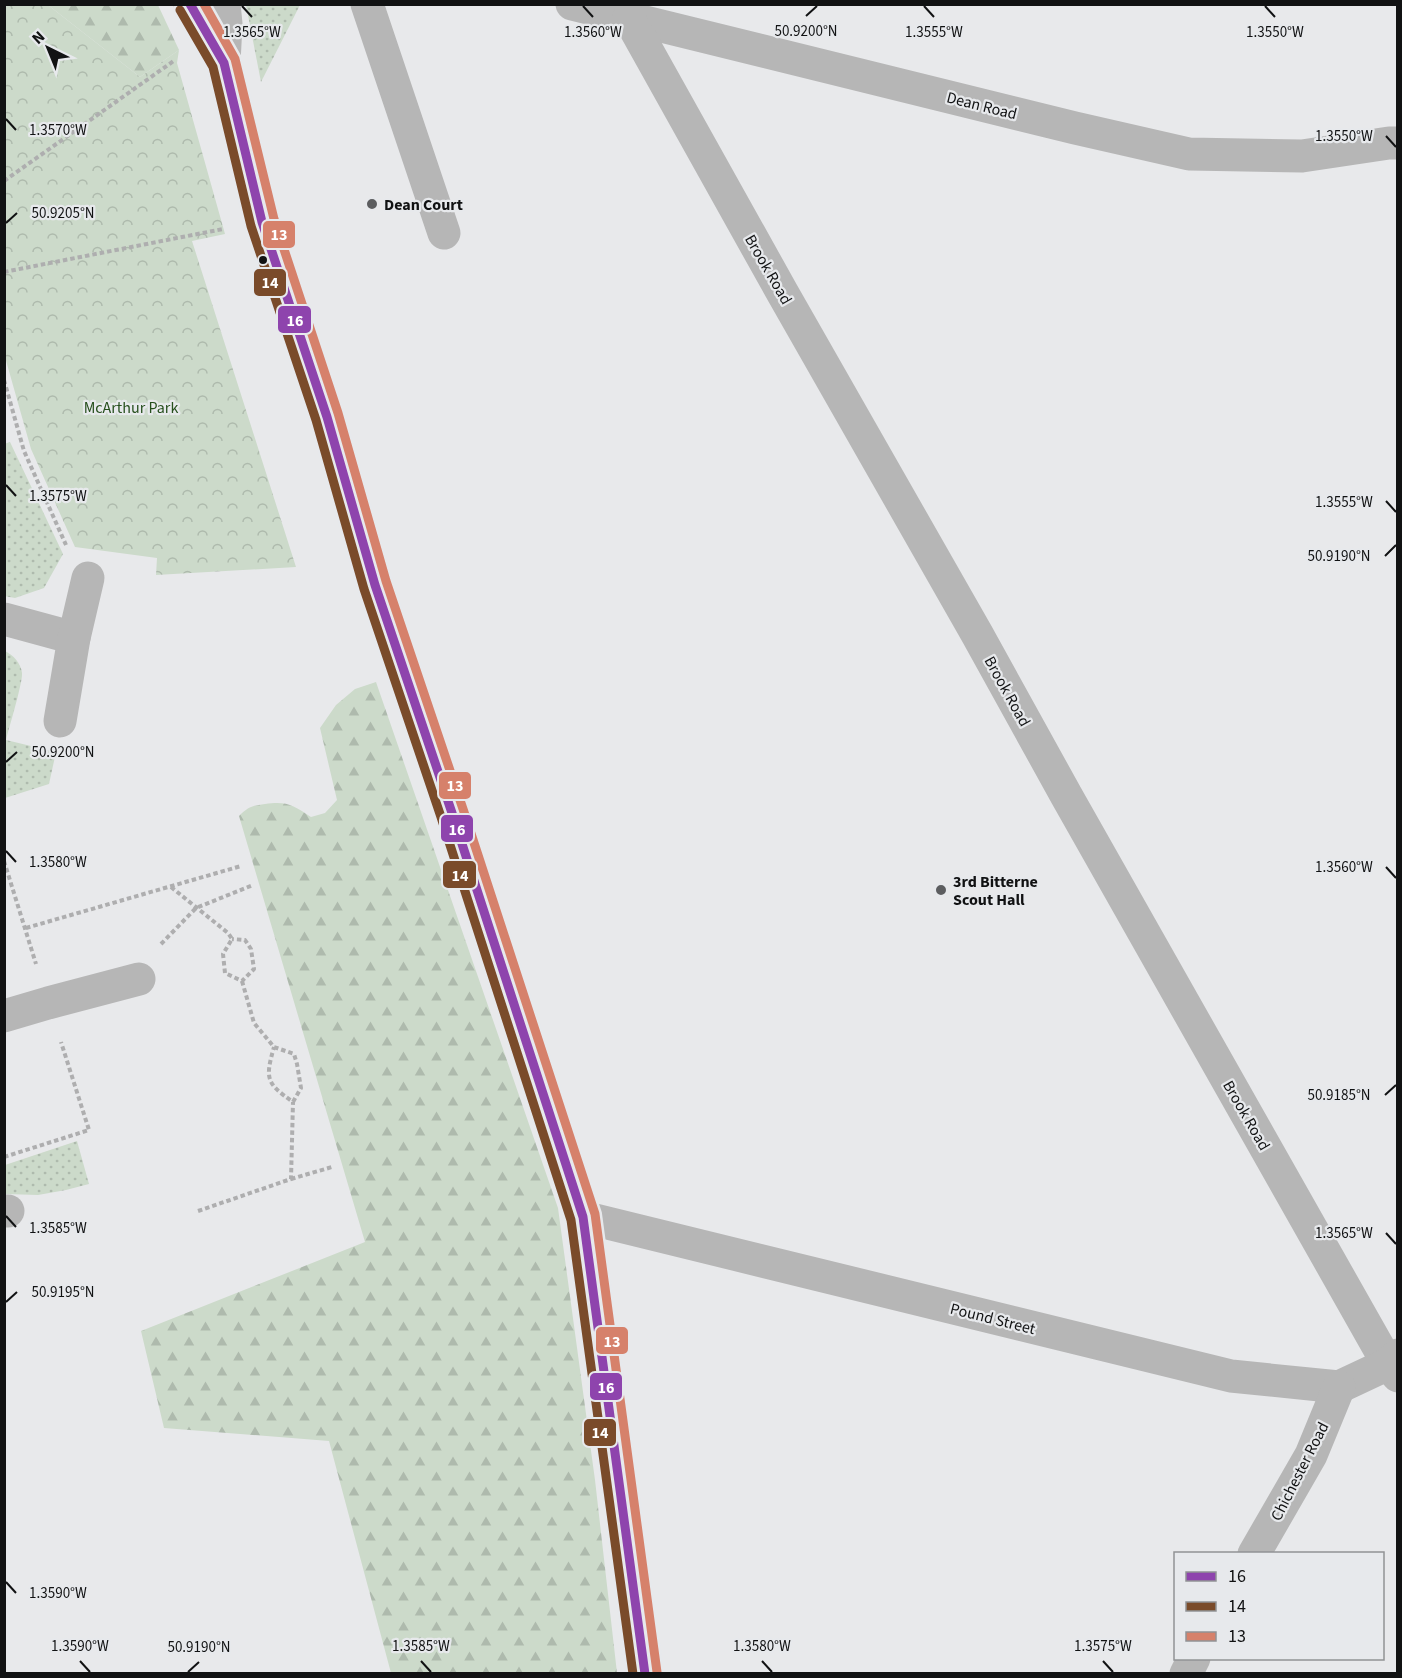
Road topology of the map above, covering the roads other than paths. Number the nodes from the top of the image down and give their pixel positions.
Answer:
1 (190, 4) edge
2 (224, 4) edge
3 (367, 4) edge
4 (572, 4) edge
5 (629, 18) junction
6 (224, 63) junction
7 (1398, 144) edge
8 (444, 233) dead end
9 (88, 578) road end
10 (4, 619) edge
11 (74, 638) junction
12 (60, 721) dead end
13 (139, 979) dead end
14 (4, 1016) edge
15 (583, 1217) junction
16 (1394, 1365) edge
17 (1339, 1387) junction
18 (1255, 1552) edge
19 (1193, 1660) edge
20 (645, 1674) edge
21 (1185, 1674) edge

1 - 6 street
2 - 6 street
3 - 8 street
4 - 5 street, Dean Road
5 - 7 street, Dean Road
5 - 16 street, Brook Road
6 - 15 street
9 - 11 street
10 - 11 street
11 - 12 street
13 - 14 street
15 - 17 street, Pound Street
15 - 20 street
16 - 17 street
17 - 18 street, Chichester Road
19 - 21 street

